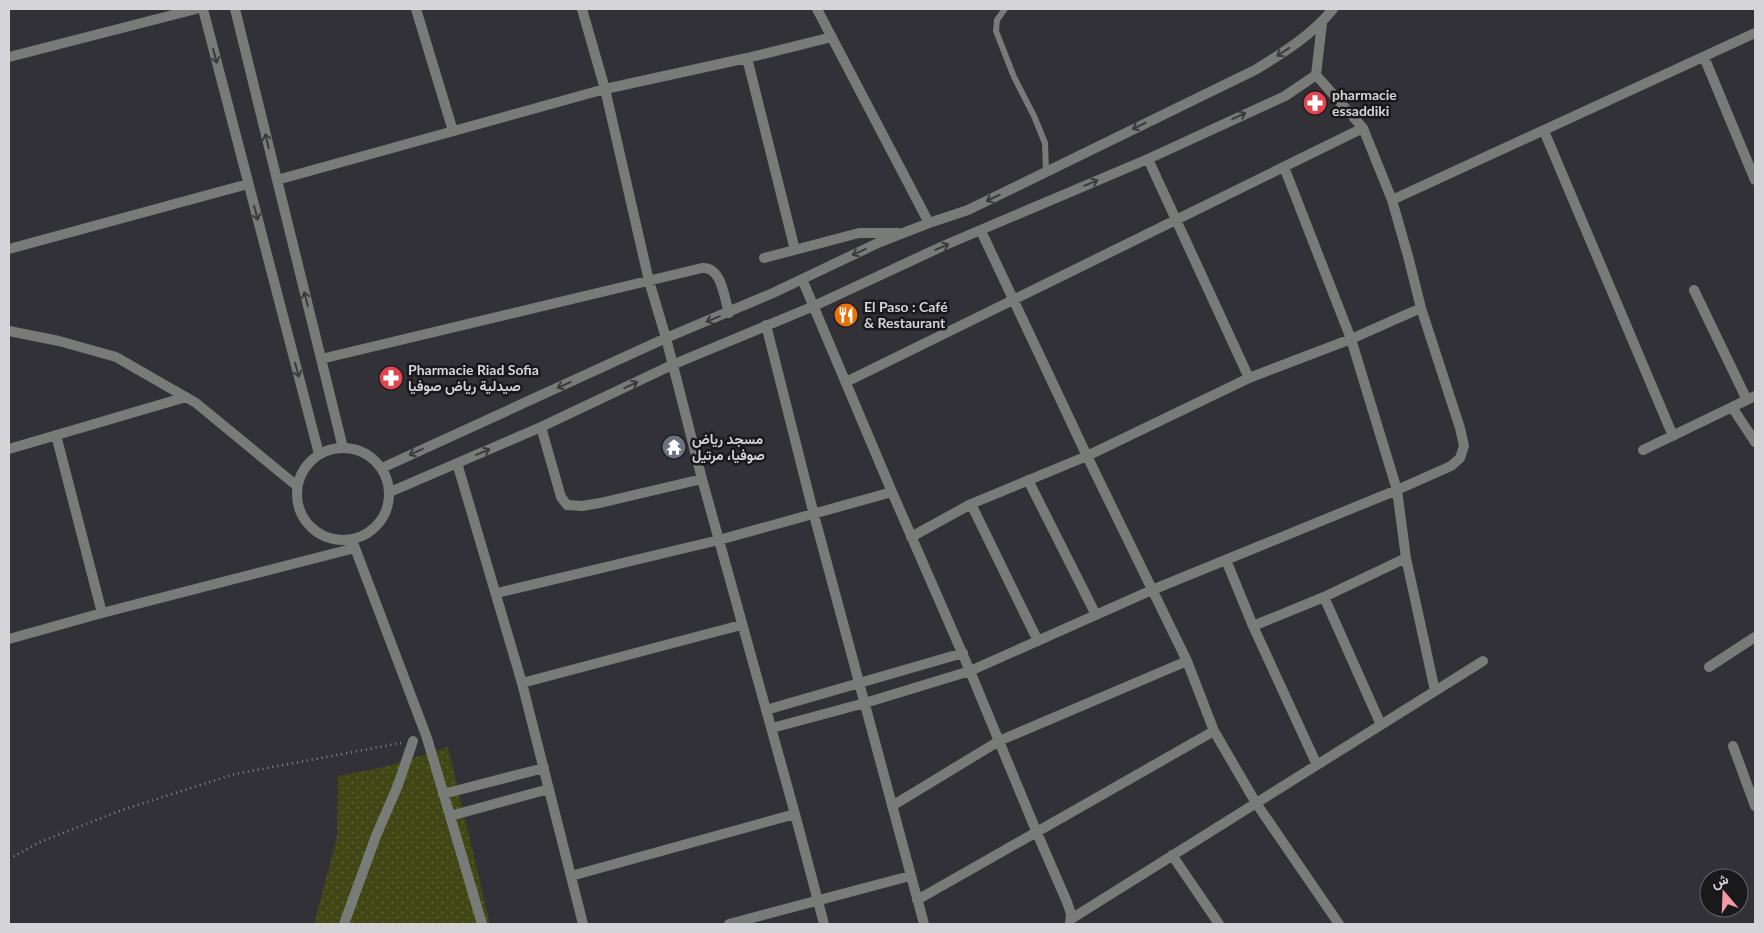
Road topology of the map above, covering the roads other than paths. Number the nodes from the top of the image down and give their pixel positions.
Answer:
1 (196, 9) edge
2 (203, 9) edge
3 (235, 9) edge
4 (416, 9) edge
5 (582, 9) edge
6 (817, 9) edge
7 (1005, 9) edge
8 (1333, 9) edge
9 (1322, 23) junction
10 (1755, 33) edge
11 (832, 38) junction
12 (1704, 57) junction
13 (9, 58) edge
14 (747, 58) junction
15 (1316, 75) junction
16 (605, 89) junction
17 (1363, 128) junction
18 (453, 131) junction
19 (1544, 131) junction
20 (1148, 159) junction
21 (1284, 167) junction
22 (1046, 172) junction
23 (277, 180) junction
24 (1755, 180) edge
25 (248, 184) junction
26 (1392, 200) junction
27 (1176, 220) junction
28 (929, 223) junction
29 (981, 231) junction
30 (904, 233) junction
31 (9, 249) edge
32 (795, 250) junction
33 (764, 258) dead end
34 (802, 279) junction
35 (649, 281) junction
36 (1694, 290) dead end
37 (1012, 300) junction
38 (814, 306) junction
39 (1421, 308) junction
40 (729, 313) junction
41 (766, 325) junction
42 (9, 331) edge
43 (666, 338) junction
44 (1351, 339) junction
45 (321, 359) junction
46 (672, 365) junction
47 (1249, 378) junction
48 (846, 382) junction
49 (186, 397) junction
50 (1751, 398) edge
51 (1732, 407) junction
52 (541, 427) junction
53 (56, 435) junction
54 (1673, 436) junction
55 (1755, 442) edge
56 (343, 448) junction
57 (9, 449) edge
58 (1643, 450) dead end
59 (320, 454) junction
60 (1087, 456) junction
61 (457, 463) junction
62 (382, 468) junction
63 (702, 480) junction
64 (1028, 480) junction
65 (297, 486) junction
66 (1397, 490) junction
67 (390, 492) junction
68 (892, 492) junction
69 (971, 504) junction
70 (814, 515) junction
71 (911, 537) junction
72 (720, 540) junction
73 (353, 544) junction
74 (1406, 558) junction
75 (1226, 560) junction
76 (1152, 590) junction
77 (496, 593) junction
78 (1324, 598) junction
79 (102, 613) junction
80 (1096, 615) junction
81 (742, 624) junction
82 (1253, 626) junction
83 (1755, 638) edge
84 (9, 639) edge
85 (1038, 641) junction
86 (963, 654) junction
87 (1187, 661) junction
88 (1483, 661) dead end
89 (1709, 667) dead end
90 (970, 671) junction
91 (522, 682) junction
92 (860, 683) junction
93 (1435, 691) junction
94 (865, 703) junction
95 (766, 710) junction
96 (1381, 725) junction
97 (772, 728) junction
98 (1214, 731) junction
99 (412, 741) road end
100 (999, 741) junction
101 (1733, 746) dead end
102 (1317, 765) junction
103 (544, 768) junction
104 (549, 789) junction
105 (443, 794) junction
106 (1256, 803) junction
107 (892, 806) junction
108 (1755, 806) edge
109 (795, 814) junction
110 (450, 816) junction
111 (1036, 833) junction
112 (1172, 855) junction
113 (571, 876) junction
114 (910, 876) junction
115 (917, 900) junction
116 (818, 902) junction
117 (1070, 922) edge
118 (344, 924) edge
119 (482, 924) edge
120 (584, 924) edge
121 (729, 924) edge
122 (824, 924) edge
123 (924, 924) edge
124 (1220, 924) edge
125 (1339, 924) edge

1 - 13 street
2 -> 25 street
23 -> 3 street
4 - 18 street
5 - 16 street
6 - 11 street
7 - 22 lane
8 - 9 street
9 - 15 street
9 -> 22 street
10 - 12 street
11 - 14 street
11 - 28 street
12 - 19 street
12 - 24 street
14 - 16 street
14 - 32 street
15 - 17 street
20 -> 15 street
16 - 18 street
16 - 35 street
17 - 21 street
17 - 26 street
18 - 23 street
19 - 26 street
19 - 54 street
20 - 27 street
29 -> 20 street
21 - 27 street
21 - 44 street
22 -> 28 street
45 -> 23 street
25 - 31 street
25 -> 59 street
26 - 39 street
27 - 37 street
27 - 47 street
28 - 30 street
29 - 37 street
38 -> 29 street
30 - 32 street
30 -> 34 street
32 - 33 street
34 - 38 street
34 - 40 street
35 - 40 street
35 - 43 street
35 - 45 street
36 - 50 street
37 - 48 street
37 - 60 street
38 - 41 street
38 - 48 street
39 - 44 street
39 - 66 street
40 -> 43 street
41 - 46 street
41 - 70 street
42 - 49 street
43 - 46 street
43 -> 62 street
44 - 47 street
44 - 66 street
45 - 56 street
52 -> 46 street
46 - 63 street
47 - 60 street
48 - 68 street
49 - 53 street
49 - 65 street
50 - 51 street
51 - 54 street
51 - 55 street
61 -> 52 street
52 - 63 street
53 - 57 street
53 - 79 street
54 - 58 street
56 - 59 street
56 - 62 street
59 - 65 street
60 - 64 street
60 - 76 street
61 - 67 street
61 - 77 street
62 - 67 street
63 - 72 street
64 - 69 street
64 - 80 street
65 - 73 street
66 - 74 street
66 - 75 street
67 - 73 street
68 - 70 street
68 - 71 street
69 - 71 street
69 - 85 street
70 - 72 street
70 - 92 street
71 - 86 street
72 - 77 street
72 - 81 street
73 - 79 street
73 - 105 street
74 - 78 street
74 - 93 street
75 - 76 street
75 - 82 street
76 - 80 street
76 - 87 street
77 - 91 street
78 - 82 street
78 - 96 street
79 - 84 street
80 - 85 street
81 - 91 street
81 - 95 street
82 - 102 street
83 - 89 street
85 - 90 street
86 - 90 street
86 - 92 street
87 - 98 street
87 - 100 street
88 - 93 street
90 - 94 street
90 - 100 street
91 - 103 street
92 - 94 street
92 - 95 street
93 - 96 street
94 - 97 street
94 - 107 street
95 - 97 street
96 - 102 street
97 - 109 street
98 - 106 street
98 - 111 street
99 - 118 street
100 - 107 street
100 - 111 street
101 - 108 street
102 - 106 street
103 - 104 street
103 - 105 street
104 - 110 street
104 - 113 street
105 - 110 street
106 - 112 street
106 - 125 street
107 - 114 street
109 - 113 street
109 - 116 street
110 - 119 street
111 - 115 street
111 - 117 street
112 - 117 street
112 - 124 street
113 - 120 street
114 - 115 street
114 - 116 street
115 - 123 street
116 - 121 street
116 - 122 street

